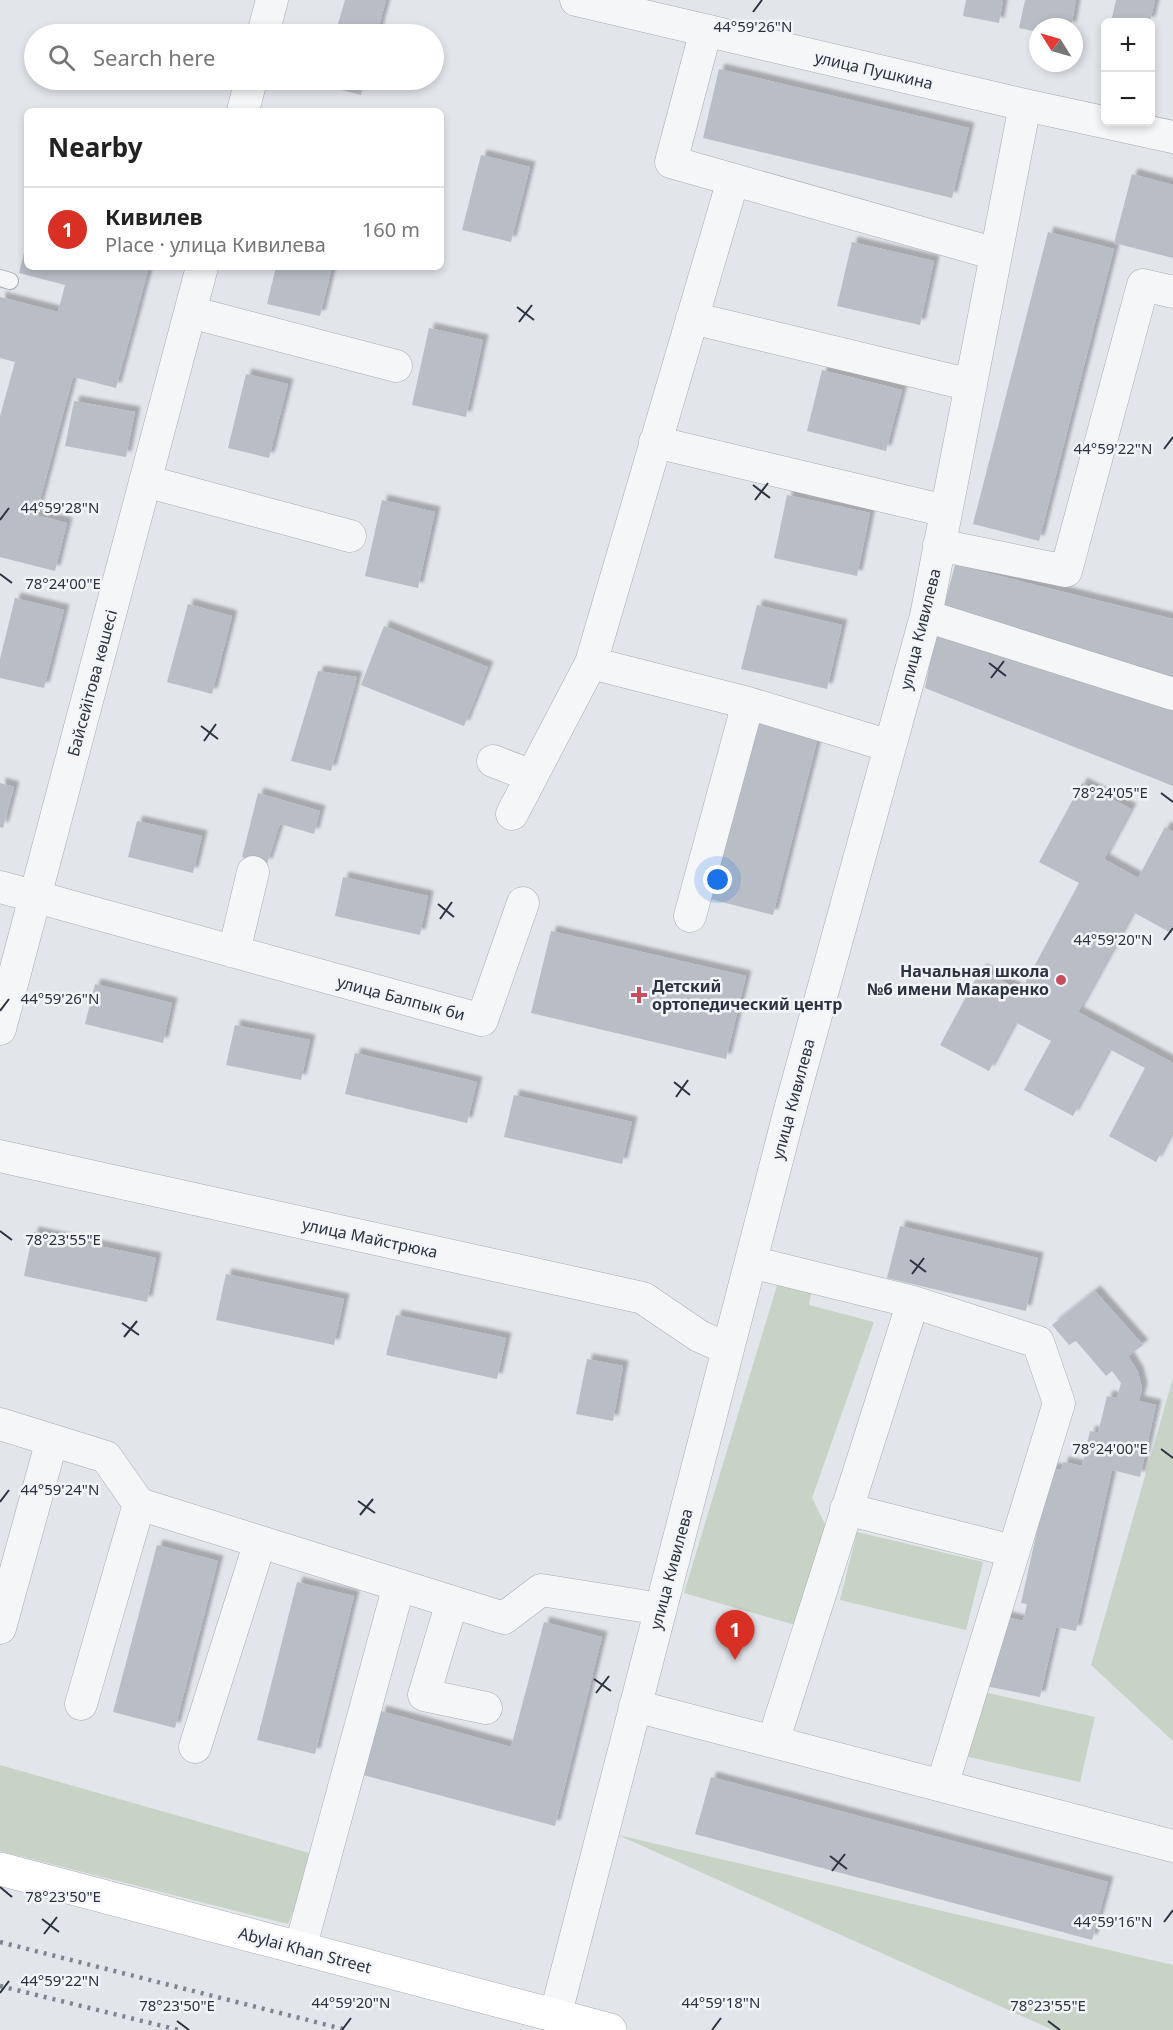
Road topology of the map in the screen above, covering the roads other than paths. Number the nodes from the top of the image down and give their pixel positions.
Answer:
1 (272, 0) edge
2 (576, 0) edge
3 (697, 19) edge
4 (266, 24) edge
5 (248, 90) edge
6 (1025, 105) junction
7 (244, 108) edge
8 (1173, 137) edge
9 (733, 180) junction
10 (996, 254) junction
11 (201, 270) edge
12 (1173, 292) edge
13 (190, 312) junction
14 (692, 318) junction
15 (396, 366) dead end
16 (970, 385) junction
17 (655, 442) junction
18 (146, 481) junction
19 (946, 511) junction
20 (350, 536) dead end
21 (939, 545) junction
22 (926, 616) junction
23 (591, 663) junction
24 (1173, 694) edge
25 (748, 703) junction
26 (890, 746) junction
27 (493, 761) dead end
28 (532, 776) junction
29 (513, 814) dead end
30 (253, 872) dead end
31 (0, 887) edge
32 (36, 897) junction
33 (523, 903) dead end
34 (690, 916) dead end
35 (234, 952) junction
36 (0, 1029) edge
37 (0, 1156) edge
38 (751, 1262) junction
39 (913, 1302) junction
40 (728, 1349) junction
41 (0, 1424) edge
42 (52, 1440) junction
43 (139, 1504) junction
44 (846, 1509) junction
45 (260, 1542) junction
46 (1014, 1551) junction
47 (399, 1585) junction
48 (453, 1602) junction
49 (661, 1609) junction
50 (0, 1628) edge
51 (81, 1704) dead end
52 (635, 1706) junction
53 (486, 1708) dead end
54 (773, 1742) junction
55 (195, 1748) dead end
56 (942, 1786) junction
57 (1173, 1846) edge
58 (0, 1869) edge
59 (300, 1949) junction
60 (555, 2017) junction
61 (610, 2030) edge

1 - 4 street
2 - 3 street, улица Пушкина
3 - 6 street, улица Пушкина
3 - 9 street
5 - 7 street
6 - 8 street, улица Пушкина
6 - 10 street, улица Кивилева
9 - 10 street
9 - 14 street
10 - 16 street, улица Кивилева
11 - 13 street, Байсейітова көшесі
12 - 21 street
13 - 15 street
13 - 18 street, Байсейітова көшесі
14 - 16 street
14 - 17 street
16 - 19 street, улица Кивилева
17 - 19 street
17 - 23 street
18 - 20 street
18 - 32 street, Байсейітова көшесі
19 - 21 street, улица Кивилева
21 - 22 street, улица Кивилева
22 - 24 street
22 - 26 street, улица Кивилева
23 - 25 street
23 - 28 street
25 - 26 street
25 - 34 street
26 - 38 street, улица Кивилева
27 - 28 street
28 - 29 street
30 - 35 street
31 - 32 street, улица Балпык би
32 - 35 street, улица Балпык би
32 - 36 street, Байсейітова көшесі
33 - 35 street, улица Балпык би
37 - 40 street, улица Майстрюка
38 - 39 street
38 - 40 street, улица Кивилева
39 - 44 street
39 - 46 street
40 - 49 street, улица Кивилева
41 - 42 street
42 - 43 street
42 - 50 street
43 - 45 street
43 - 51 street
44 - 46 street
44 - 54 street
45 - 47 street
45 - 55 street
46 - 56 street
47 - 48 street
47 - 59 street
48 - 49 street
48 - 53 street
49 - 52 street, улица Кивилева
52 - 54 street
52 - 60 street, улица Кивилева
54 - 56 street
56 - 57 street
58 - 59 main road, Abylai Khan Street
59 - 60 main road, Abylai Khan Street
60 - 61 main road, Abylai Khan Street

